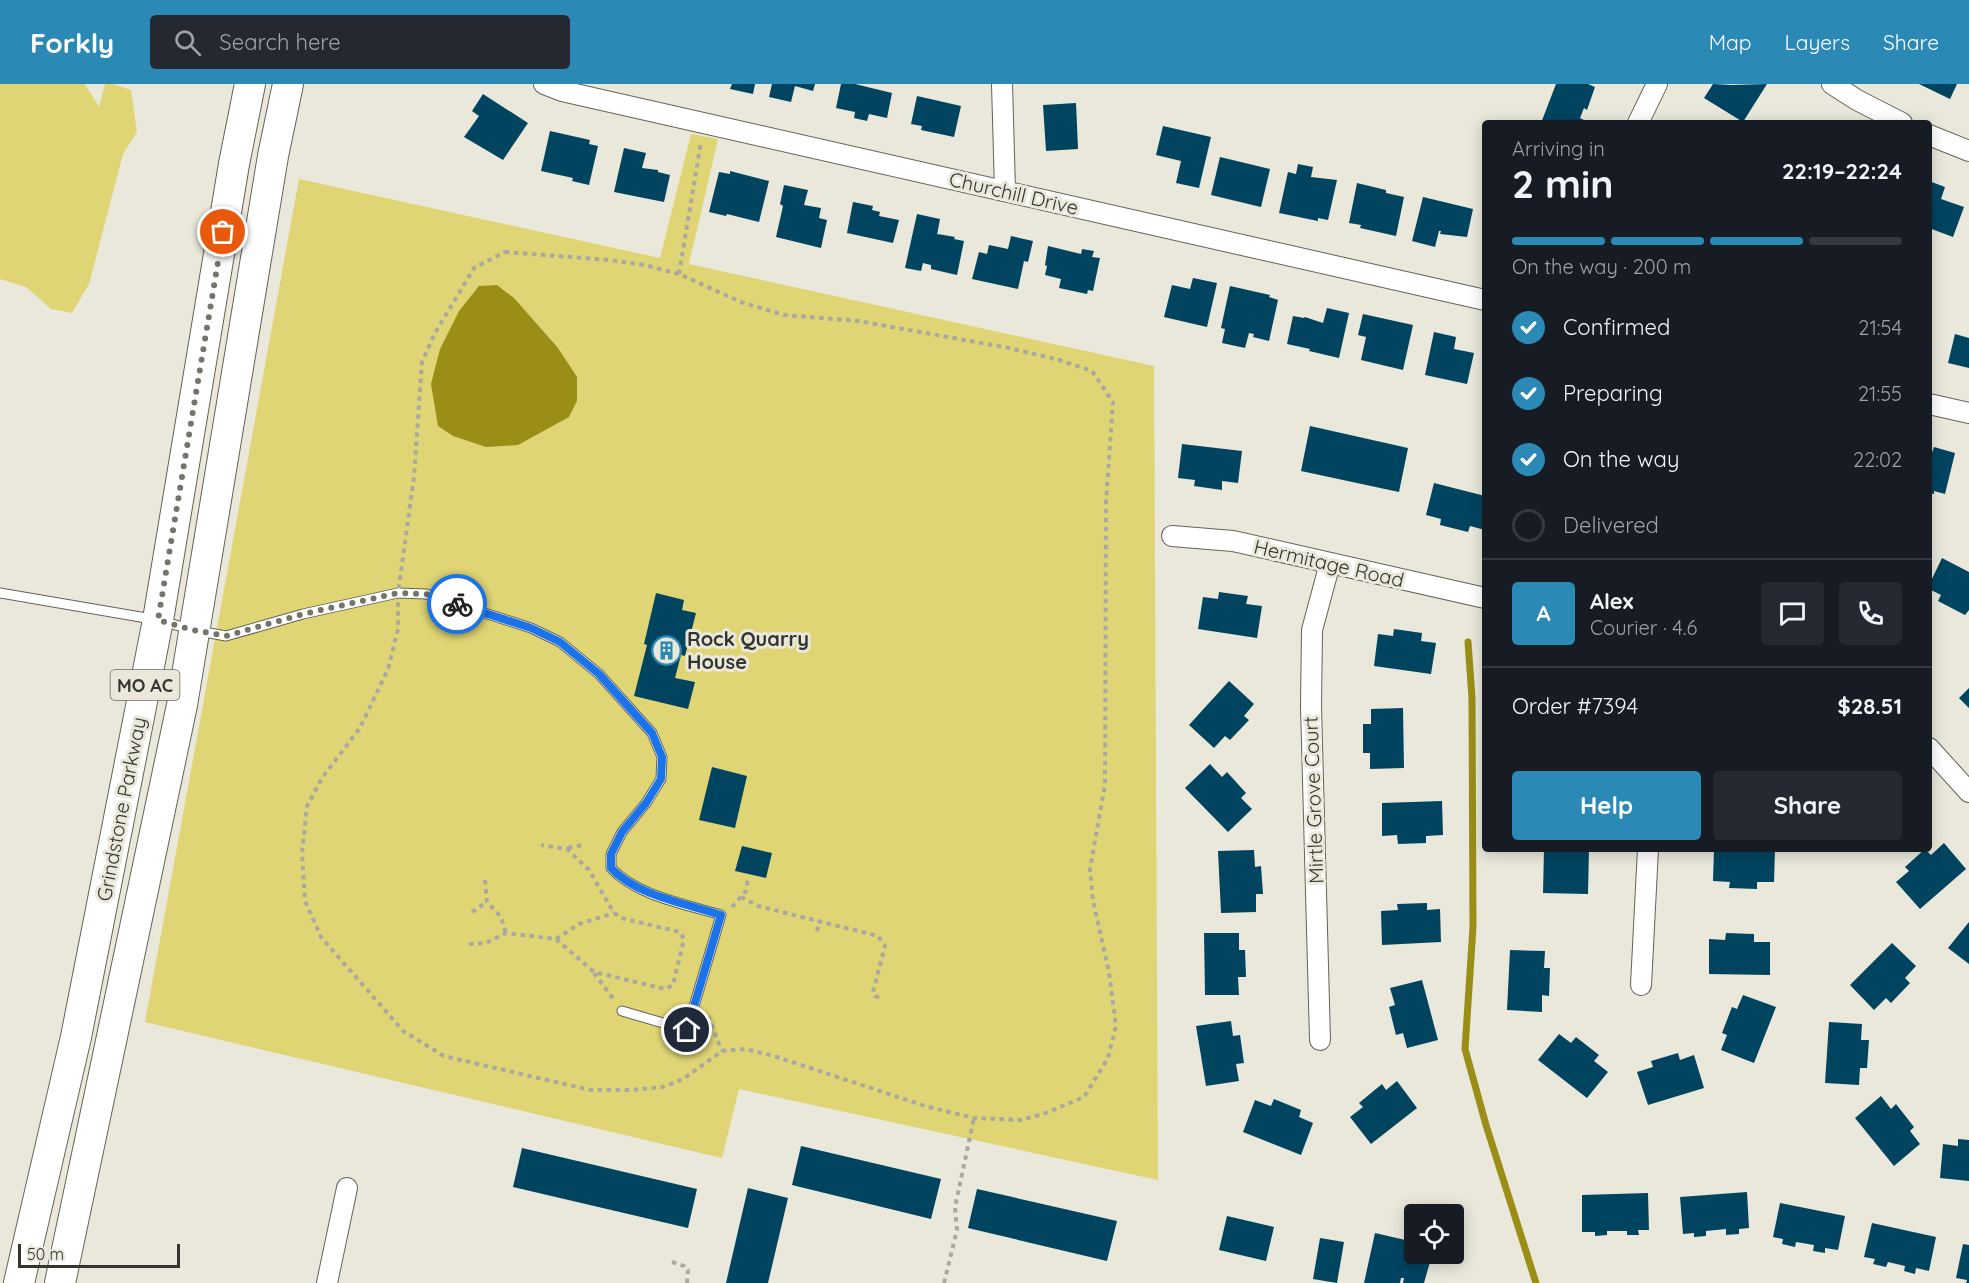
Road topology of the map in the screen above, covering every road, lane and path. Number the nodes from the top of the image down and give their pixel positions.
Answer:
1 (250, 84) edge
2 (288, 84) edge
3 (544, 84) edge
4 (1002, 84) edge
5 (1657, 84) edge
6 (1832, 84) edge
7 (1639, 120) edge
8 (1896, 120) edge
9 (705, 123) junction
10 (1932, 136) edge
11 (1969, 151) edge
12 (1005, 190) junction
13 (679, 274) junction
14 (1482, 299) edge
15 (1932, 405) edge
16 (1969, 413) edge
17 (1172, 536) dead end
18 (1330, 563) junction
19 (0, 593) edge
20 (398, 593) junction
21 (1482, 597) edge
22 (158, 620) junction
23 (193, 630) junction
24 (1932, 751) edge
25 (1969, 792) edge
26 (541, 845) dead end
27 (582, 845) dead end
28 (567, 849) junction
29 (1648, 852) edge
30 (748, 878) dead end
31 (485, 880) dead end
32 (741, 897) junction
33 (487, 902) junction
34 (472, 912) dead end
35 (614, 913) junction
36 (721, 915) junction
37 (819, 921) junction
38 (817, 932) dead end
39 (506, 933) junction
40 (556, 939) junction
41 (469, 944) dead end
42 (594, 972) junction
43 (1641, 985) dead end
44 (698, 997) junction
45 (880, 998) dead end
46 (622, 1011) joint
47 (1320, 1040) dead end
48 (722, 1051) junction
49 (974, 1118) junction
50 (347, 1188) dead end
51 (672, 1262) dead end
52 (19, 1283) edge
53 (60, 1283) edge
54 (327, 1283) edge
55 (687, 1283) edge
56 (944, 1283) edge

1 - 22 main road, Grindstone Parkway / MO AC
2 - 23 main road, Grindstone Parkway / MO AC
3 - 9 street, Churchill Drive
4 - 12 street
5 - 7 street
6 - 8 street
9 - 12 street, Churchill Drive
9 - 13 path
10 - 11 street
12 - 14 street, Churchill Drive
13 - 20 path
13 - 49 path
15 - 16 street
17 - 18 street, Hermitage Road
18 - 21 street, Hermitage Road
18 - 47 street, Mirtle Grove Court
19 - 22 lane
20 - 23 lane
20 - 36 lane
20 - 48 path
22 - 23 lane
22 - 52 main road, Grindstone Parkway / MO AC
23 - 53 main road, Grindstone Parkway / MO AC
24 - 25 street
26 - 28 path
27 - 28 path
28 - 35 path
29 - 43 street
30 - 32 path
31 - 33 path
32 - 36 path
32 - 37 path
33 - 34 path
33 - 39 path
35 - 40 path
35 - 42 path
36 - 44 lane
37 - 38 path
37 - 45 path
39 - 40 path
39 - 41 path
40 - 42 path
42 - 46 path
44 - 46 lane
44 - 48 path
48 - 49 path
49 - 56 path
50 - 54 street
51 - 55 path

